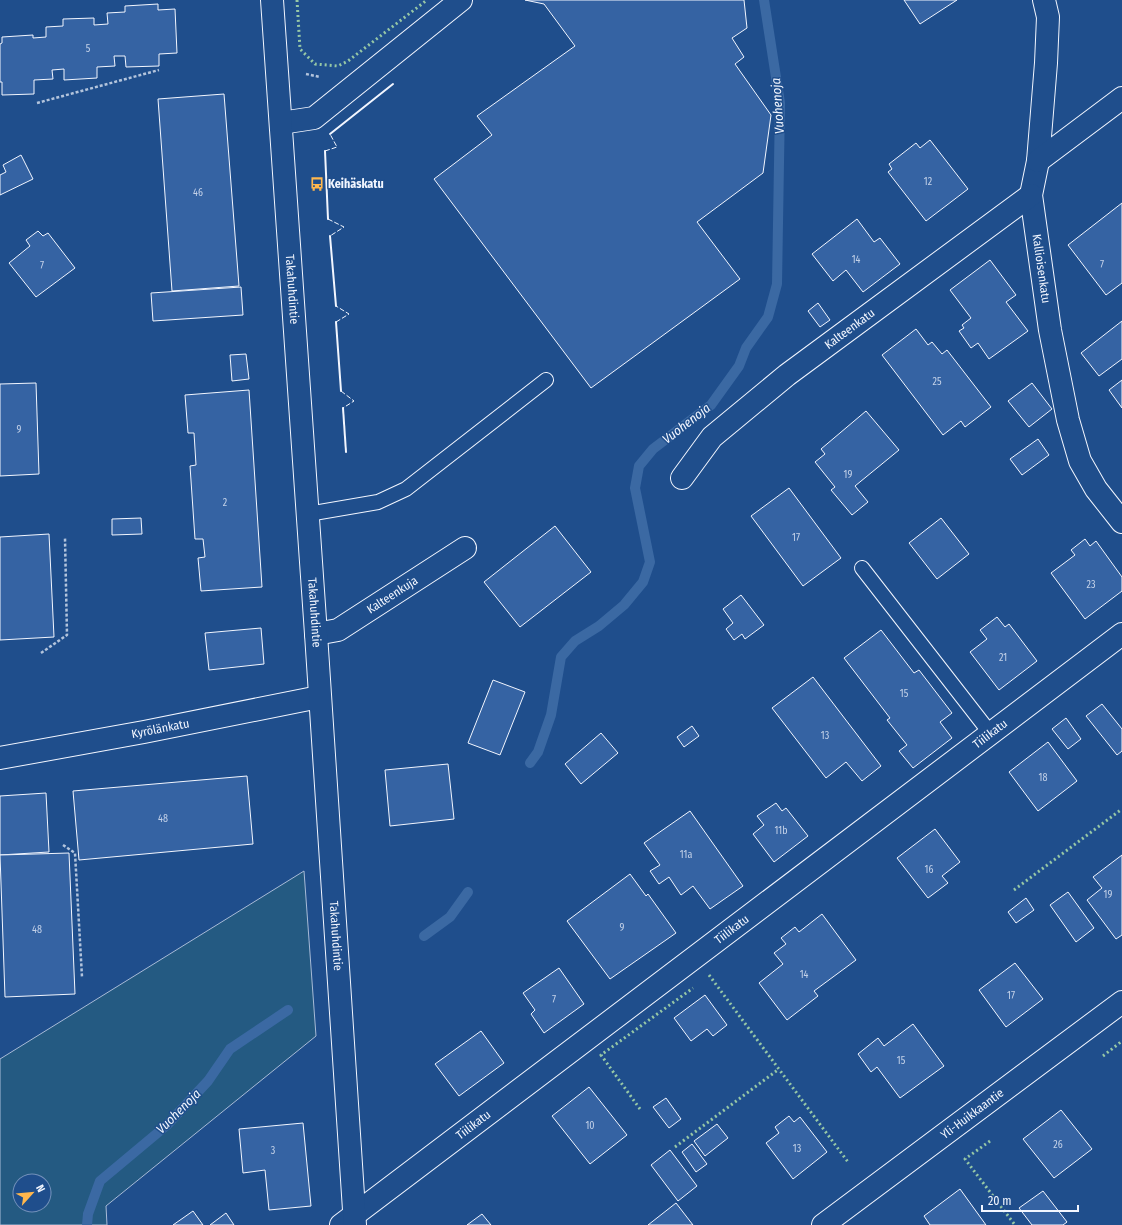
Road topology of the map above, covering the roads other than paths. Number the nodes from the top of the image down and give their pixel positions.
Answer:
1 (272, 0) edge
2 (461, 0) edge
3 (1044, 0) edge
4 (1122, 98) edge
5 (281, 123) junction
6 (1038, 161) junction
7 (1031, 195) junction
8 (546, 380) dead end
9 (682, 478) dead end
10 (308, 514) junction
11 (1122, 522) edge
12 (465, 548) dead end
13 (862, 568) dead end
14 (316, 634) junction
15 (1122, 634) edge
16 (319, 698) junction
17 (991, 734) junction
18 (0, 758) edge
19 (1122, 1002) edge
20 (350, 1222) edge
21 (823, 1225) edge

1 - 5 street, Takahuhdintie
2 - 5 street
3 - 6 street, Kallioisenkatu
4 - 6 street
5 - 10 street, Takahuhdintie
6 - 7 street, Kallioisenkatu
7 - 9 street, Kalteenkatu
7 - 11 street, Kallioisenkatu
8 - 10 lane
10 - 14 street, Takahuhdintie
12 - 14 street, Kalteenkuja
13 - 17 lane
14 - 16 street, Takahuhdintie
15 - 17 street, Tiilikatu
16 - 18 street, Kyrölänkatu
16 - 20 street, Takahuhdintie
17 - 20 street, Tiilikatu
19 - 21 street, Yli-Huikkaantie

